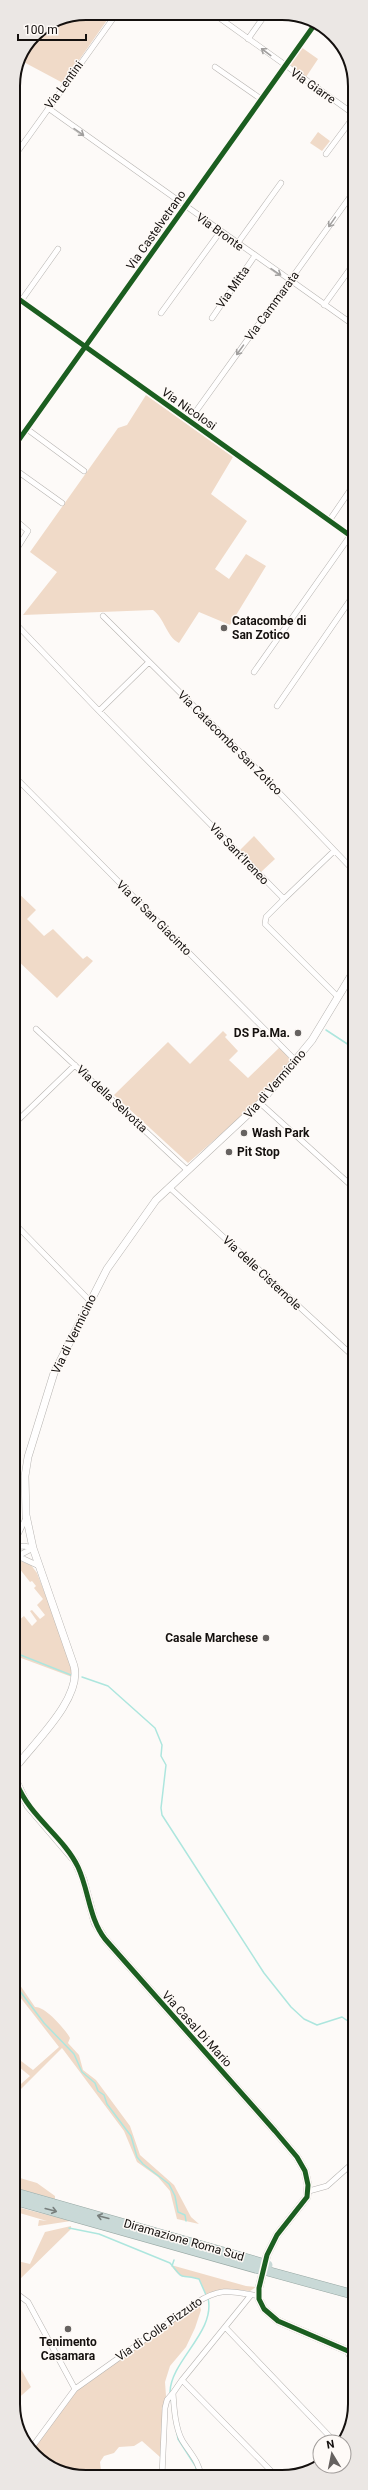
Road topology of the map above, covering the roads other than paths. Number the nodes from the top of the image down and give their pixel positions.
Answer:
1 (112, 20) edge
2 (222, 20) edge
3 (262, 20) edge
4 (312, 28) edge
5 (248, 39) junction
6 (285, 66) junction
7 (215, 67) dead end
8 (261, 99) junction
9 (48, 108) junction
10 (348, 110) edge
11 (348, 124) edge
12 (20, 148) edge
13 (326, 154) dead end
14 (281, 183) dead end
15 (348, 200) edge
16 (185, 207) junction
17 (220, 232) junction
18 (237, 244) junction
19 (58, 249) dead end
20 (254, 257) junction
21 (348, 272) edge
22 (290, 281) junction
23 (21, 300) joint
24 (324, 305) junction
25 (161, 313) dead end
26 (212, 318) dead end
27 (348, 321) edge
28 (85, 348) junction
29 (189, 421) junction
30 (27, 429) junction
31 (20, 438) edge
32 (84, 471) dead end
33 (20, 473) edge
34 (348, 493) edge
35 (62, 503) dead end
36 (328, 521) junction
37 (20, 524) edge
38 (348, 534) edge
39 (348, 543) edge
40 (20, 544) edge
41 (348, 603) edge
42 (103, 616) dead end
43 (20, 628) edge
44 (149, 662) junction
45 (254, 672) dead end
46 (277, 706) dead end
47 (99, 711) junction
48 (20, 782) edge
49 (334, 851) junction
50 (348, 865) edge
51 (284, 899) junction
52 (348, 983) edge
53 (338, 997) junction
54 (36, 1029) dead end
55 (296, 1061) junction
56 (74, 1065) junction
57 (260, 1103) junction
58 (20, 1118) edge
59 (187, 1170) junction
60 (348, 1183) edge
61 (168, 1187) junction
62 (20, 1229) edge
63 (90, 1301) junction
64 (348, 1352) edge
65 (26, 1517) junction
66 (20, 1530) edge
67 (20, 1546) edge
68 (33, 1548) junction
69 (20, 1553) edge
70 (20, 1557) edge
71 (39, 1566) junction
72 (20, 1760) edge
73 (20, 1790) edge
74 (20, 1801) edge
75 (28, 1806) junction
76 (348, 2167) edge
77 (309, 2191) junction
78 (20, 2194) edge
79 (20, 2202) edge
80 (264, 2267) junction
81 (348, 2288) edge
82 (348, 2293) edge
83 (255, 2296) junction
84 (20, 2297) edge
85 (225, 2327) junction
86 (347, 2351) edge
87 (182, 2380) junction
88 (74, 2389) junction
89 (173, 2393) junction
90 (327, 2434) edge
91 (34, 2445) edge
92 (161, 2470) edge
93 (200, 2470) edge
94 (269, 2470) edge

1 - 9 street, Via Lentini
2 - 5 street, Via Giarre
3 - 5 street
4 - 6 street, Via Castelvetrano
6 -> 5 street, Via Giarre
6 - 8 street, Via Castelvetrano
6 - 10 street, Via Giarre
7 - 8 street
8 - 16 street, Via Castelvetrano
9 - 12 street, Via Lentini
9 -> 16 street, Via Bronte
11 - 13 street
14 - 18 street
15 -> 22 street, Via Cammarata
16 - 17 street, Via Bronte
16 - 28 street, Via Castelvetrano
17 - 18 street, Via Bronte
17 - 25 street
18 - 20 street, Via Bronte
19 - 23 street
20 -> 22 street, Via Bronte
20 - 26 street, Via Mitta
21 - 24 street
22 - 24 street, Via Bronte
22 -> 29 street, Via Cammarata
23 - 28 street, Via Nicolosi
24 - 27 street, Via Bronte
28 - 29 street, Via Nicolosi
28 - 30 street, Via Castelvetrano
29 - 36 street, Via Nicolosi
30 - 31 street, Via Castelvetrano
30 - 32 street
33 - 35 street
34 - 36 street
36 - 38 street, Via Nicolosi
37 - 40 street
39 - 45 street
41 - 46 street
42 - 44 street, Via Catacombe San Zotico
43 - 47 street, Via Sant'Ireneo
44 - 47 street
44 - 49 street, Via Catacombe San Zotico
47 - 51 street, Via Sant'Ireneo
48 - 55 street, Via di San Giacinto
49 - 50 street, Via Catacombe San Zotico
49 - 51 street
51 - 53 street
52 - 53 main road, Via di Vermicino
53 - 55 main road, Via di Vermicino
54 - 56 street, Via della Selvotta
55 - 57 main road, Via di Vermicino
56 - 58 street
56 - 59 street, Via della Selvotta
57 - 59 main road, Via di Vermicino
57 - 60 street
59 - 61 main road, Via di Vermicino
61 - 63 main road, Via di Vermicino
61 - 64 street, Via delle Cisternole
62 - 63 street
63 - 65 main road, Via di Vermicino
65 - 66 street
65 - 68 main road, Via di Vermicino
67 - 68 street
68 - 69 street
68 - 71 main road, Via di Vermicino
70 - 71 street
71 - 72 main road, Via di Vermicino
73 - 75 main road, Via Casal Di Mario
74 - 75 main road, Via Casal Di Mario
75 - 77 main road, Via Casal Di Mario
76 - 77 street
77 - 83 main road
80 -> 78 highway, Diramazione Roma Sud
79 -> 80 highway, Diramazione Roma Sud
80 - 81 highway, Diramazione Roma Sud
80 - 82 highway, Diramazione Roma Sud
83 - 85 street
83 - 86 main road
83 - 88 street, Via di Colle Pizzuto
84 - 88 street
85 - 87 street
85 - 90 street
87 - 89 street
87 - 94 street
88 - 91 street, Via di Colle Pizzuto
89 - 92 street
89 - 93 street

